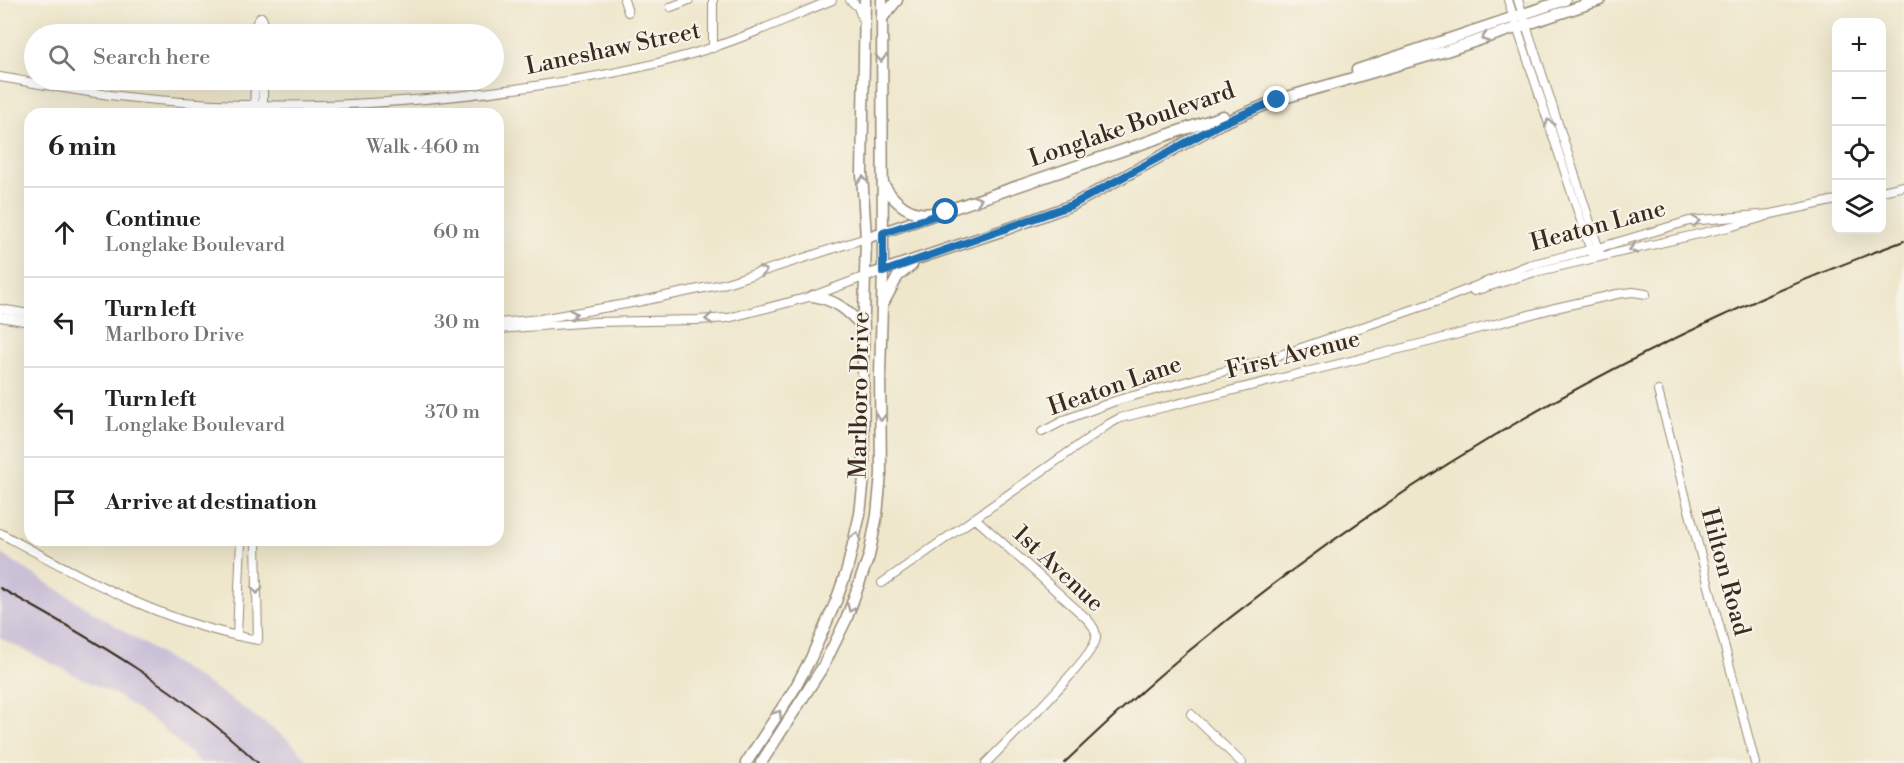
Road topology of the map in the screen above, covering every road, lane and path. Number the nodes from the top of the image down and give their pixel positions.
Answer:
1 (624, 0) edge
2 (689, 0) edge
3 (713, 0) edge
4 (832, 0) edge
5 (850, 0) edge
6 (865, 0) edge
7 (872, 0) edge
8 (882, 0) edge
9 (897, 0) edge
10 (1508, 0) edge
11 (1518, 0) edge
12 (1565, 0) edge
13 (1600, 0) edge
14 (671, 8) dead end
15 (628, 12) dead end
16 (865, 20) junction
17 (881, 20) junction
18 (1520, 21) junction
19 (257, 24) edge
20 (264, 24) edge
21 (713, 48) junction
22 (0, 77) edge
23 (24, 81) edge
24 (74, 90) edge
25 (255, 90) edge
26 (263, 90) edge
27 (504, 90) edge
28 (504, 90) edge
29 (234, 108) edge
30 (254, 108) edge
31 (263, 108) edge
32 (301, 108) edge
33 (1219, 121) junction
34 (883, 183) junction
35 (1904, 186) edge
36 (1886, 190) edge
37 (1832, 201) edge
38 (946, 212) junction
39 (1771, 214) junction
40 (883, 233) junction
41 (866, 238) junction
42 (1596, 253) junction
43 (922, 258) junction
44 (883, 272) junction
45 (866, 276) junction
46 (1646, 294) dead end
47 (813, 296) junction
48 (882, 306) junction
49 (0, 309) edge
50 (24, 313) edge
51 (0, 317) edge
52 (24, 321) edge
53 (504, 324) edge
54 (515, 324) junction
55 (504, 327) edge
56 (864, 328) junction
57 (1658, 391) dead end
58 (1042, 432) dead end
59 (975, 518) junction
60 (0, 533) edge
61 (242, 546) edge
62 (256, 546) edge
63 (882, 583) dead end
64 (237, 636) junction
65 (1191, 714) dead end
66 (746, 763) edge
67 (761, 763) edge
68 (986, 763) edge
69 (1242, 763) edge
70 (1755, 763) edge

1 - 15 street
2 - 14 street
3 - 21 street
4 - 21 street, Laneshaw Street
5 - 16 street
6 - 16 main road, Marlboro Drive
7 - 16 main road
8 - 17 main road, Marlboro Drive
9 - 17 main road
10 - 18 street
11 - 18 street
12 - 18 main road, Longlake Boulevard
13 - 18 main road, Longlake Boulevard
41 -> 16 main road, Marlboro Drive
17 -> 34 main road, Marlboro Drive
18 - 33 main road, Longlake Boulevard
18 - 42 street
19 - 20 street
21 - 27 street, Laneshaw Street
22 - 23 street, Laneshaw Street
24 - 29 street, Laneshaw Street
25 - 30 street
26 - 31 street
28 - 32 street, Laneshaw Street
38 -> 33 main road, Longlake Boulevard
33 - 43 main road, Longlake Boulevard
34 - 38 main road
34 - 40 main road, Marlboro Drive
35 - 36 street
37 - 39 street, Heaton Lane
38 - 40 main road, Longlake Boulevard
39 -> 42 street, Heaton Lane
42 -> 39 street, Heaton Lane
40 - 41 main road, Longlake Boulevard
40 - 44 main road, Marlboro Drive
41 - 45 main road, Marlboro Drive
54 -> 41 street
42 - 58 street, Heaton Lane
43 - 44 main road, Longlake Boulevard
43 - 48 main road
44 - 45 main road, Longlake Boulevard
44 - 48 main road, Marlboro Drive
45 - 47 street
45 - 56 main road, Marlboro Drive
46 - 59 street, First Avenue
47 -> 54 street
47 - 56 main road
48 -> 67 main road, Marlboro Drive
49 - 50 street
51 - 52 street
53 - 54 street
54 - 55 street
66 -> 56 main road, Marlboro Drive
57 - 70 street, Hilton Road
59 - 63 street
59 - 68 street, 1st Avenue
60 - 64 street
61 - 64 street
62 -> 64 street
65 - 69 street

